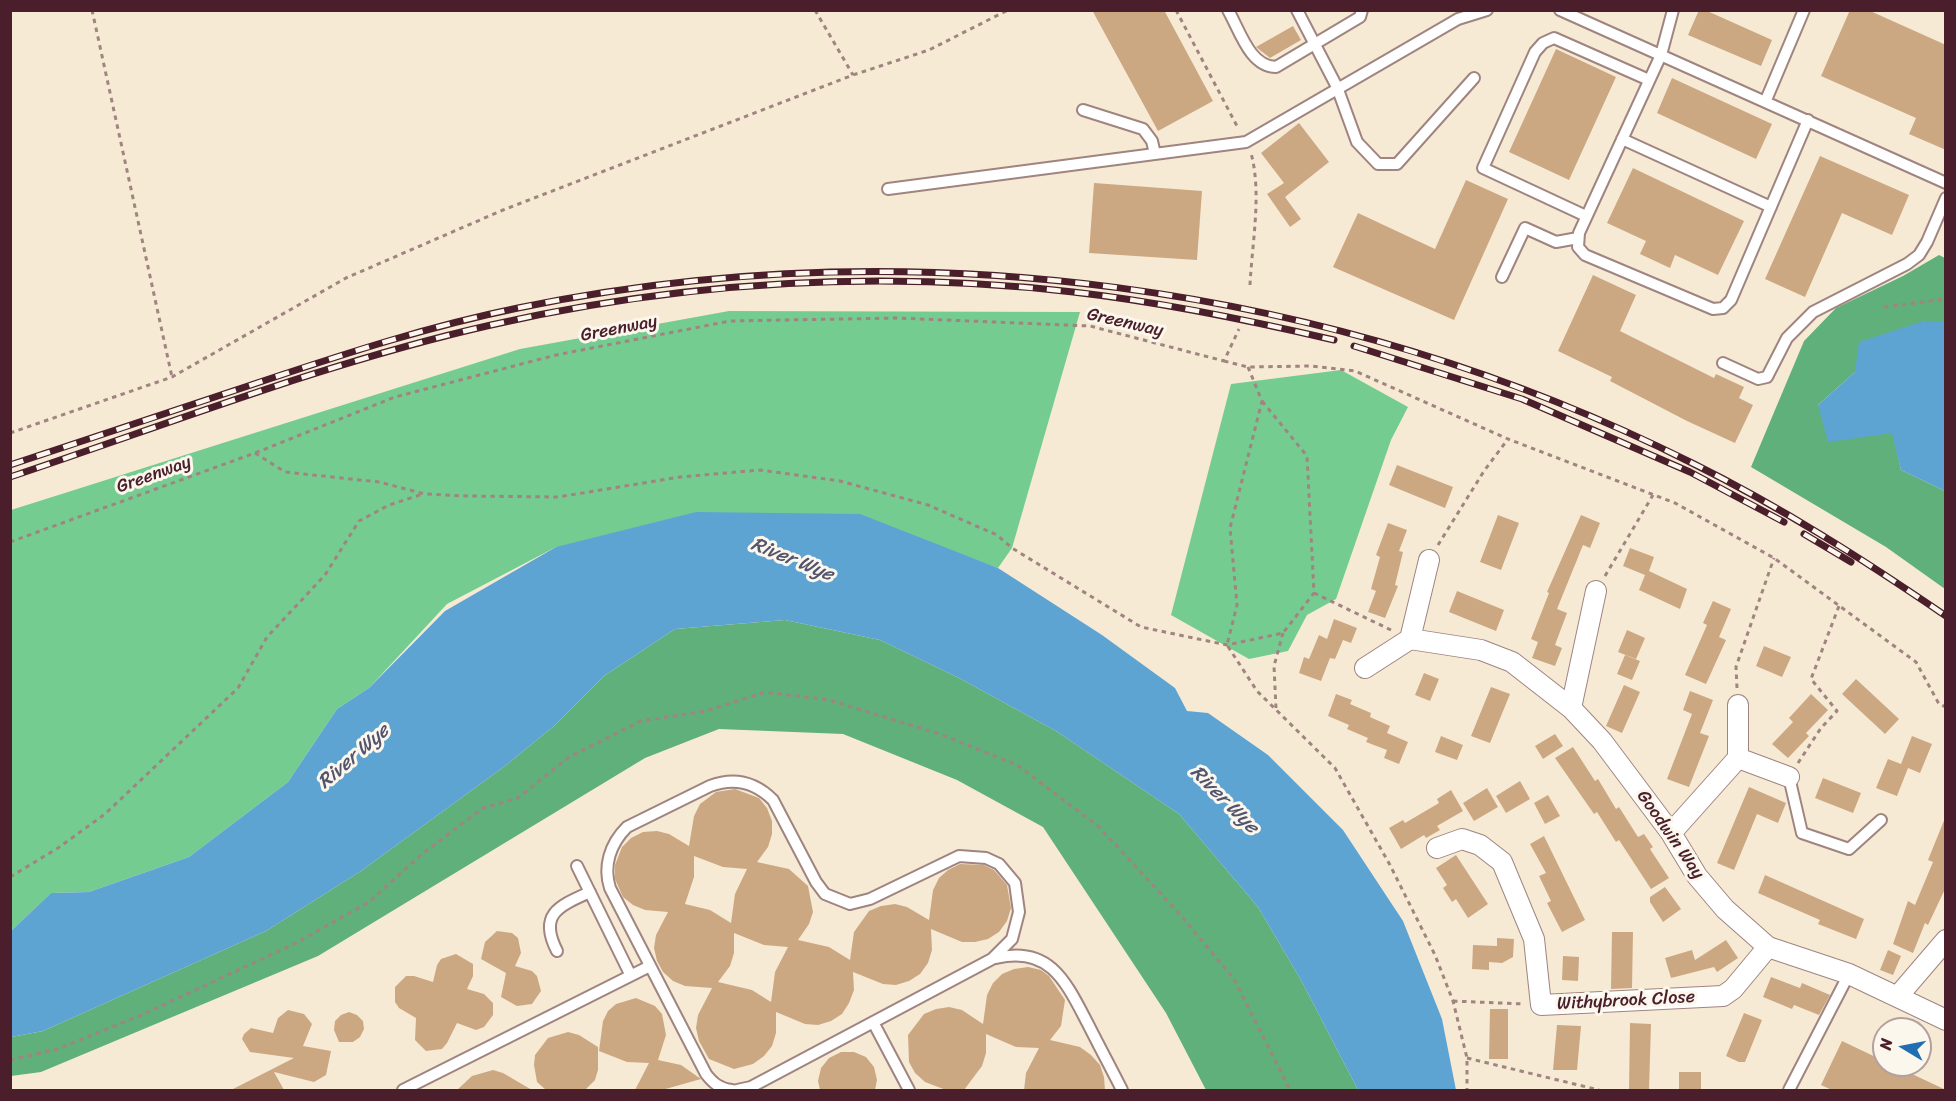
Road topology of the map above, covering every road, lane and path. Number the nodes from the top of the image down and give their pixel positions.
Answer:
1 (92, 10) edge
2 (815, 10) edge
3 (1008, 10) edge
4 (1228, 10) edge
5 (1297, 10) edge
6 (1362, 10) edge
7 (1487, 10) edge
8 (1560, 10) edge
9 (1673, 10) edge
10 (1804, 10) edge
11 (1314, 44) junction
12 (1661, 55) junction
13 (853, 75) junction
14 (1474, 78) dead end
15 (1649, 80) junction
16 (1338, 87) junction
17 (1766, 100) junction
18 (1083, 110) dead end
19 (1808, 120) junction
20 (1622, 139) junction
21 (1155, 154) junction
22 (1946, 183) edge
23 (888, 189) dead end
24 (1946, 198) edge
25 (1771, 207) junction
26 (1586, 216) junction
27 (1578, 238) junction
28 (1502, 277) dead end
29 (1946, 299) edge
30 (1884, 307) dead end
31 (1239, 329) dead end
32 (1224, 361) junction
33 (1723, 363) dead end
34 (1248, 367) junction
35 (172, 377) junction
36 (1262, 401) junction
37 (10, 434) edge
38 (1508, 439) junction
39 (255, 453) junction
40 (425, 494) junction
41 (1653, 495) junction
42 (10, 542) edge
43 (1774, 558) junction
44 (1429, 560) joint
45 (1596, 591) joint
46 (1314, 593) junction
47 (1839, 606) junction
48 (1283, 633) junction
49 (1410, 639) junction
50 (1227, 645) junction
51 (1365, 668) dead end
52 (1738, 705) joint
53 (1946, 707) edge
54 (1571, 708) junction
55 (1276, 709) junction
56 (1738, 758) junction
57 (1789, 777) junction
58 (1881, 820) dead end
59 (1671, 833) junction
60 (1437, 848) dead end
61 (577, 866) dead end
62 (10, 877) edge
63 (590, 892) junction
64 (1946, 940) edge
65 (1768, 947) junction
66 (557, 951) dead end
67 (992, 959) junction
68 (650, 966) junction
69 (630, 974) junction
70 (1849, 974) junction
71 (1898, 996) junction
72 (1453, 1001) junction
73 (1541, 1005) junction
74 (1946, 1020) edge
75 (873, 1022) junction
76 (1467, 1058) junction
77 (10, 1060) edge
78 (714, 1087) edge
79 (403, 1090) edge
80 (732, 1090) edge
81 (737, 1090) edge
82 (909, 1090) edge
83 (1122, 1090) edge
84 (1290, 1090) edge
85 (1467, 1090) edge
86 (1599, 1090) edge
87 (1789, 1090) edge

1 - 35 path
2 - 13 path
3 - 13 path
4 - 11 lane
5 - 11 lane
6 - 11 lane
7 - 16 lane
8 - 12 lane
9 - 12 lane
10 - 17 lane
11 - 16 lane
12 - 15 lane
12 - 17 lane
13 - 35 path
14 - 16 lane
15 - 20 lane
15 - 26 lane
16 - 21 lane
17 - 19 lane
18 - 21 lane
19 - 22 lane
19 - 25 lane
20 - 25 lane
20 - 26 lane
21 - 23 lane
24 - 33 lane
25 - 27 lane
26 - 27 lane
27 - 28 lane
29 - 30 path
31 - 32 path
32 - 34 path, Greenway
32 - 39 path, Greenway
34 - 36 path
34 - 38 path, Greenway
35 - 37 path
36 - 46 path
36 - 50 path
38 - 41 path, Greenway
38 - 44 path
39 - 40 path
39 - 42 path, Greenway
40 - 50 path
40 - 62 path
41 - 43 path, Greenway
41 - 45 path
43 - 47 path, Greenway
43 - 52 path
44 - 49 street
45 - 54 street
46 - 48 path
46 - 49 path
47 - 53 path, Greenway
47 - 57 path
48 - 50 path
48 - 55 path
49 - 51 street
49 - 54 street, Goodwin Way
50 - 55 path
52 - 56 street
54 - 59 street, Goodwin Way
55 - 72 path
56 - 57 street
56 - 59 street
57 - 58 lane
59 - 65 street, Goodwin Way
60 - 73 street, Withybrook Close
61 - 63 lane
63 - 66 lane
63 - 69 lane
64 - 71 street
65 - 70 street, Goodwin Way
65 - 73 street, Withybrook Close
67 - 68 lane
67 - 75 lane
67 - 83 lane
68 - 69 lane
68 - 78 lane
69 - 79 lane
70 - 71 street, Goodwin Way
70 - 87 lane
71 - 74 street, Goodwin Way
72 - 73 path
72 - 76 path
75 - 81 lane
75 - 82 lane
76 - 85 path
76 - 86 path
77 - 84 path
78 - 80 lane

